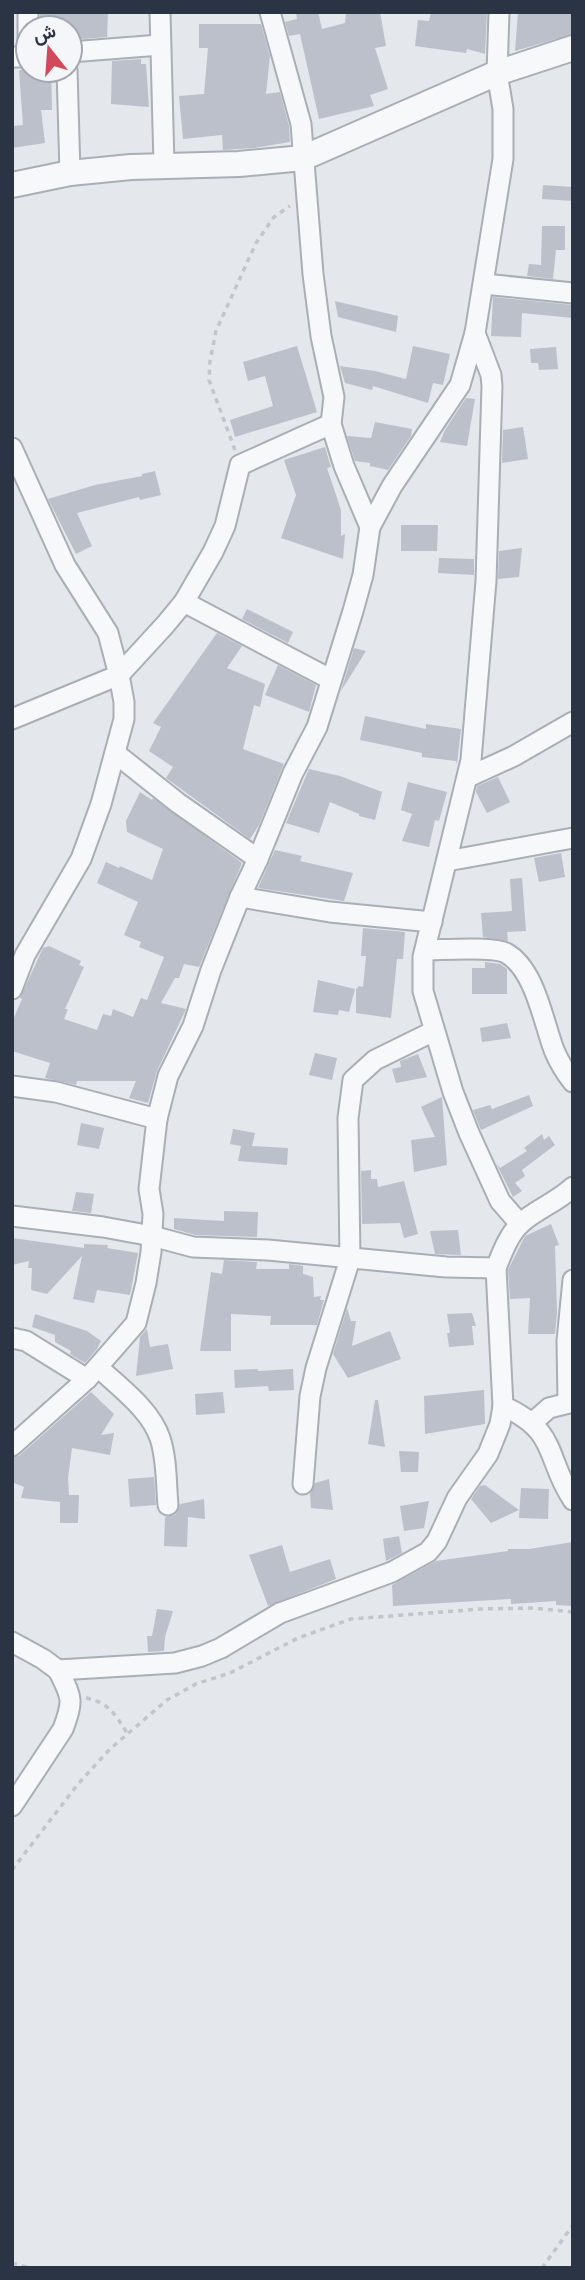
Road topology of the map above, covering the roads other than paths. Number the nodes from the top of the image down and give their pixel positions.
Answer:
1 (160, 12) edge
2 (270, 12) edge
3 (499, 12) edge
4 (160, 45) junction
5 (573, 48) edge
6 (84, 51) edge
7 (497, 73) junction
8 (67, 84) edge
9 (303, 158) junction
10 (164, 165) junction
11 (70, 173) junction
12 (12, 186) edge
13 (484, 284) junction
14 (573, 293) edge
15 (475, 333) junction
16 (331, 424) junction
17 (12, 448) edge
18 (370, 527) junction
19 (184, 602) junction
20 (119, 675) junction
21 (330, 679) junction
22 (12, 719) edge
23 (573, 722) edge
24 (115, 753) junction
25 (468, 777) junction
26 (573, 838) edge
27 (258, 859) junction
28 (447, 861) junction
29 (240, 897) junction
30 (432, 922) junction
31 (425, 950) junction
32 (12, 989) edge
33 (434, 1031) junction
34 (573, 1082) edge
35 (12, 1086) edge
36 (157, 1119) junction
37 (573, 1187) edge
38 (12, 1216) edge
39 (520, 1224) junction
40 (152, 1236) junction
41 (350, 1259) junction
42 (496, 1268) junction
43 (573, 1280) edge
44 (12, 1338) edge
45 (93, 1373) junction
46 (570, 1402) edge
47 (503, 1406) junction
48 (532, 1423) junction
49 (12, 1446) edge
50 (303, 1484) dead end
51 (573, 1500) edge
52 (168, 1505) dead end
53 (12, 1643) edge
54 (58, 1670) junction
55 (12, 1806) edge

1 - 4 street
2 - 9 street
3 - 7 street
4 - 6 street
4 - 10 street
5 - 7 street
7 - 9 street
7 - 13 street
8 - 11 street
9 - 10 street
9 - 16 street
10 - 11 street
11 - 12 street
13 - 14 street
13 - 15 street
15 - 18 street
15 - 25 street
16 - 18 street
16 - 19 street
17 - 20 street
18 - 21 street
19 - 20 street
19 - 21 street
20 - 22 street
20 - 24 street
21 - 27 street
23 - 25 street
24 - 27 street
24 - 32 street
25 - 28 street
26 - 28 street
27 - 29 street
28 - 30 street
29 - 30 street
29 - 36 street
30 - 31 street
31 - 33 street
31 - 34 street
33 - 39 street
33 - 41 street
35 - 36 street
36 - 40 street
37 - 39 street
38 - 40 street
39 - 42 street
40 - 41 street
40 - 45 street
41 - 42 street
41 - 50 street
42 - 47 street
43 - 46 street
44 - 45 street
45 - 49 street
45 - 52 street
46 - 48 street
47 - 48 street
47 - 54 street
48 - 51 street
53 - 54 street
54 - 55 street

